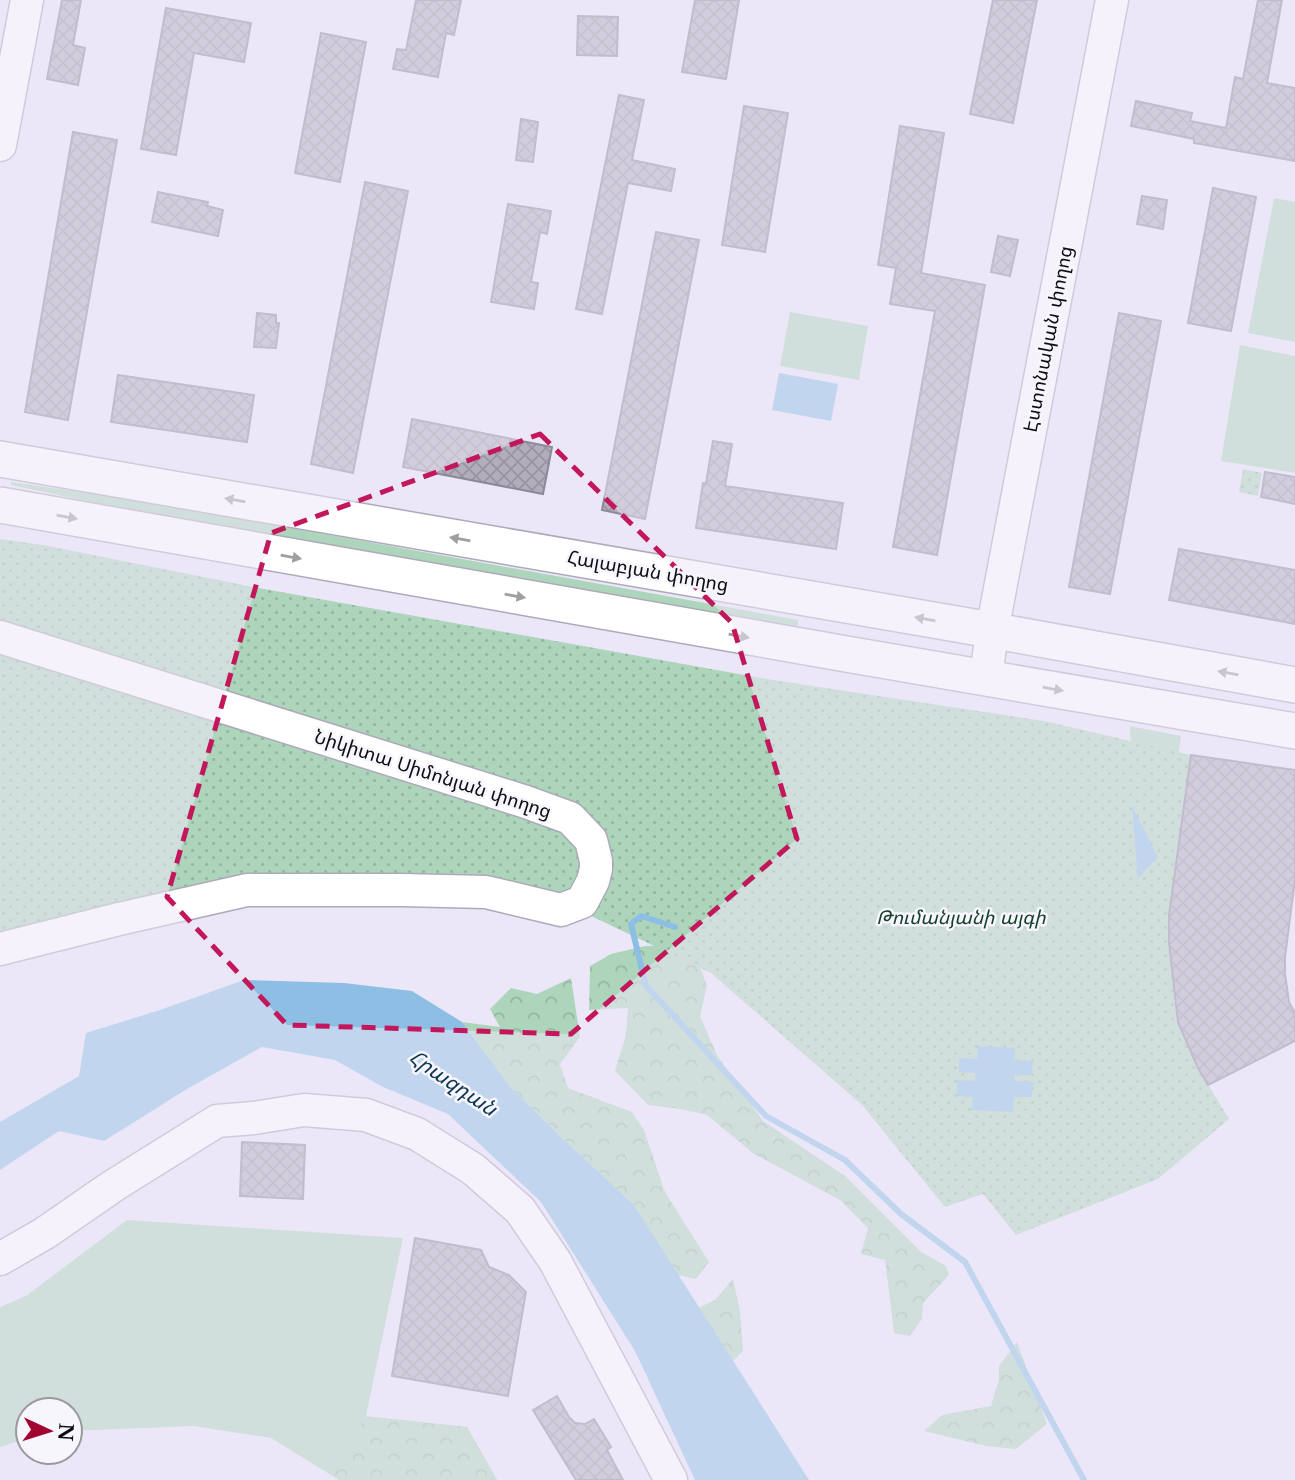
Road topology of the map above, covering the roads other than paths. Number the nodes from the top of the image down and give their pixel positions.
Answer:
1 (27, 0) edge
2 (1112, 0) edge
3 (0, 145) edge
4 (0, 459) edge
5 (0, 505) edge
6 (992, 631) junction
7 (0, 637) edge
8 (986, 678) junction
9 (1295, 685) edge
10 (1295, 731) edge
11 (0, 949) edge
12 (0, 1259) edge
13 (671, 1480) edge

1 - 3 street
2 - 6 street, Էստոնական փողոց
6 -> 4 main road, Հալաբյան փողոց
5 -> 8 main road
6 - 8 street, Էստոնական փողոց
9 -> 6 main road, Հալաբյան փողոց
7 - 11 street, Նիկիտա Սիմոնյան փողոց
8 -> 10 main road
12 - 13 street

